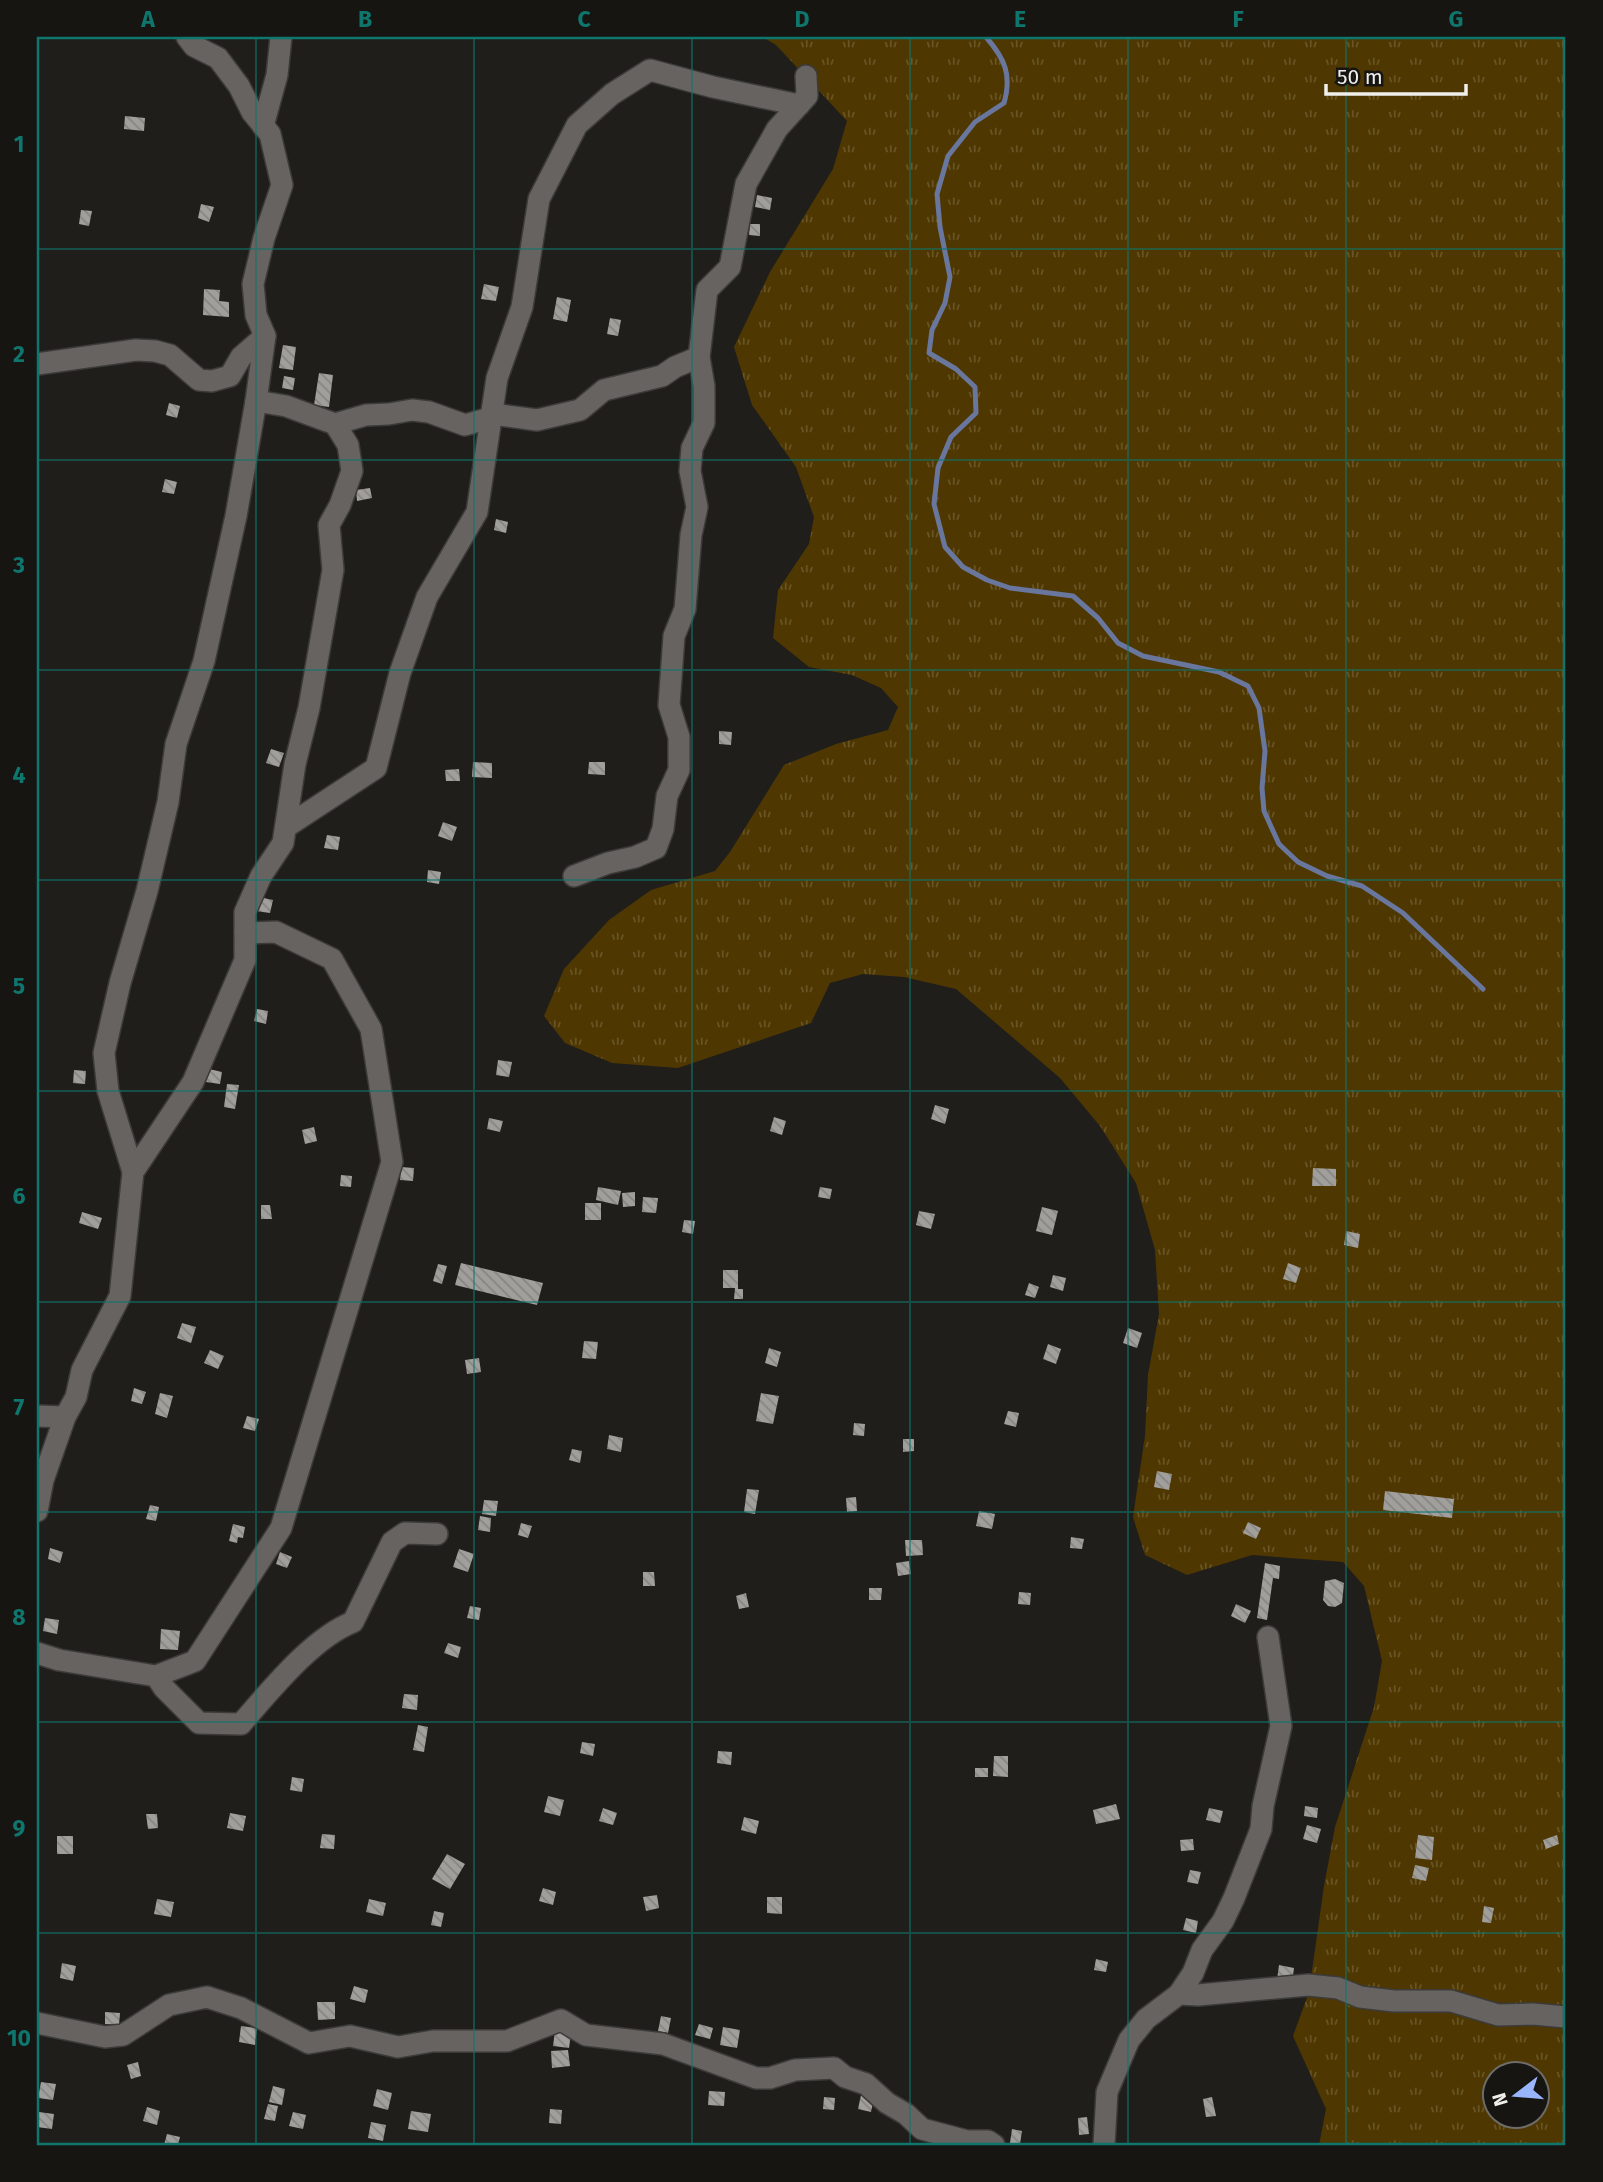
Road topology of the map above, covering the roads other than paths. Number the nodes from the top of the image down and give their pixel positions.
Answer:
1 (187, 37) edge
2 (281, 37) edge
3 (806, 76) dead end
4 (799, 105) junction
5 (263, 126) junction
6 (265, 337) junction
7 (699, 357) junction
8 (37, 364) edge
9 (256, 401) junction
10 (492, 417) junction
11 (335, 424) junction
12 (286, 827) junction
13 (574, 876) dead end
14 (245, 933) junction
15 (133, 1172) junction
16 (37, 1416) edge
17 (65, 1417) junction
18 (37, 1511) edge
19 (438, 1534) dead end
20 (1268, 1636) dead end
21 (37, 1653) edge
22 (156, 1676) junction
23 (1179, 1994) junction
24 (1566, 2017) edge
25 (37, 2023) edge
26 (994, 2145) edge
27 (1104, 2145) edge

1 - 5 street
2 - 5 street
3 - 4 street
4 - 7 street
4 - 10 street
5 - 6 street
6 - 8 street
6 - 9 street
7 - 10 street
7 - 13 street
9 - 11 street
9 - 15 street
10 - 11 street
10 - 12 street
11 - 12 street
12 - 14 street
14 - 15 street
14 - 22 street
15 - 17 street
16 - 17 street
17 - 18 street
19 - 22 street
20 - 23 street
21 - 22 street
23 - 24 street
23 - 27 street
25 - 26 street

